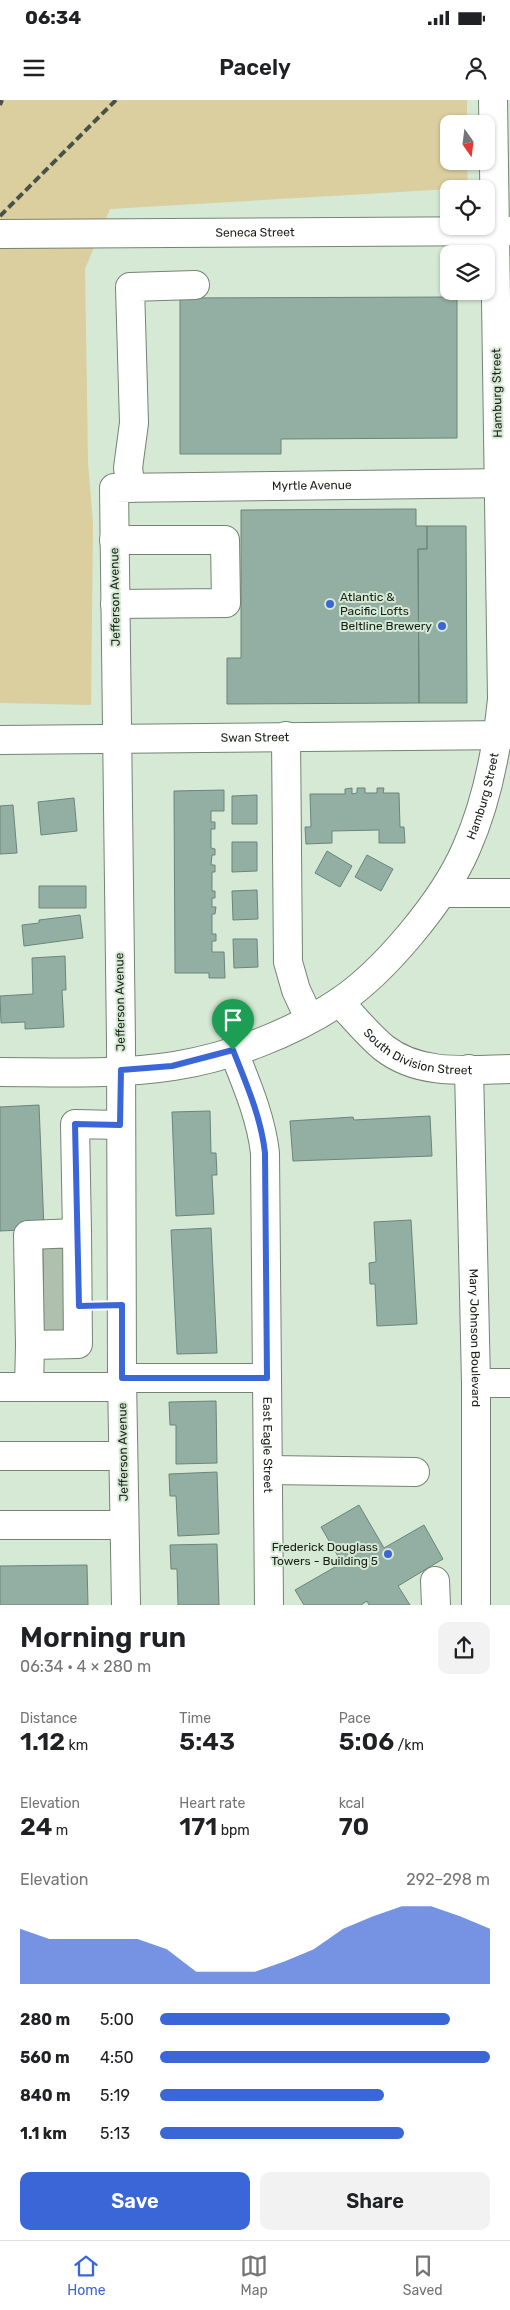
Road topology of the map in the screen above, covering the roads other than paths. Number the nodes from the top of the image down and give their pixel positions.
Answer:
1 (493, 100) edge
2 (502, 232) edge
3 (0, 234) edge
4 (195, 285) dead end
5 (504, 484) edge
6 (122, 488) junction
7 (114, 540) junction
8 (115, 604) junction
9 (504, 735) edge
10 (286, 736) junction
11 (117, 739) junction
12 (0, 740) edge
13 (510, 892) edge
14 (443, 893) junction
15 (339, 1002) junction
16 (309, 1018) junction
17 (233, 1050) junction
18 (510, 1069) edge
19 (121, 1070) junction
20 (470, 1070) junction
21 (0, 1072) edge
22 (120, 1125) junction
23 (77, 1234) junction
24 (55, 1263) junction
25 (122, 1305) junction
26 (55, 1309) junction
27 (267, 1378) junction
28 (122, 1382) junction
29 (476, 1383) junction
30 (510, 1383) edge
31 (29, 1386) junction
32 (0, 1387) edge
33 (0, 1456) edge
34 (123, 1456) junction
35 (269, 1470) junction
36 (415, 1472) dead end
37 (0, 1525) edge
38 (124, 1525) junction
39 (126, 1605) edge
40 (269, 1605) edge
41 (476, 1605) edge

1 - 2 street, Hamburg Street
2 - 3 street, Seneca Street
2 - 5 street, Hamburg Street
4 - 6 street, Jefferson Avenue
5 - 6 street, Myrtle Avenue
5 - 9 street, Hamburg Street
6 - 7 street, Jefferson Avenue
7 - 8 street, Jefferson Avenue
7 - 8 street
8 - 11 street, Jefferson Avenue
9 - 10 street, Swan Street
9 - 14 street, Hamburg Street
10 - 11 street, Swan Street
10 - 16 street
11 - 12 street, Swan Street
11 - 19 street, Jefferson Avenue
13 - 14 street
14 - 15 street, Hamburg Street
15 - 16 street, Hamburg Street
15 - 20 street, South Division Street
16 - 17 street, Hamburg Street
17 - 19 street, Hamburg Street
17 - 27 street, East Eagle Street
18 - 20 street, South Division Street
19 - 21 street
19 - 22 street, Jefferson Avenue
20 - 29 street, Mary Johnson Boulevard
22 - 23 street
22 - 25 street, Jefferson Avenue
23 - 24 street
23 - 24 street
24 - 26 street
24 - 26 street
25 - 26 street
25 - 28 street, Jefferson Avenue
26 - 31 street
27 - 28 street
27 - 35 street, East Eagle Street
28 - 31 street
28 - 34 street, Jefferson Avenue
29 - 30 street
29 - 41 street, Mary Johnson Boulevard
31 - 32 street
33 - 34 street
34 - 38 street, Jefferson Avenue
35 - 36 street
35 - 40 street, East Eagle Street
37 - 38 street
38 - 39 street, Jefferson Avenue

